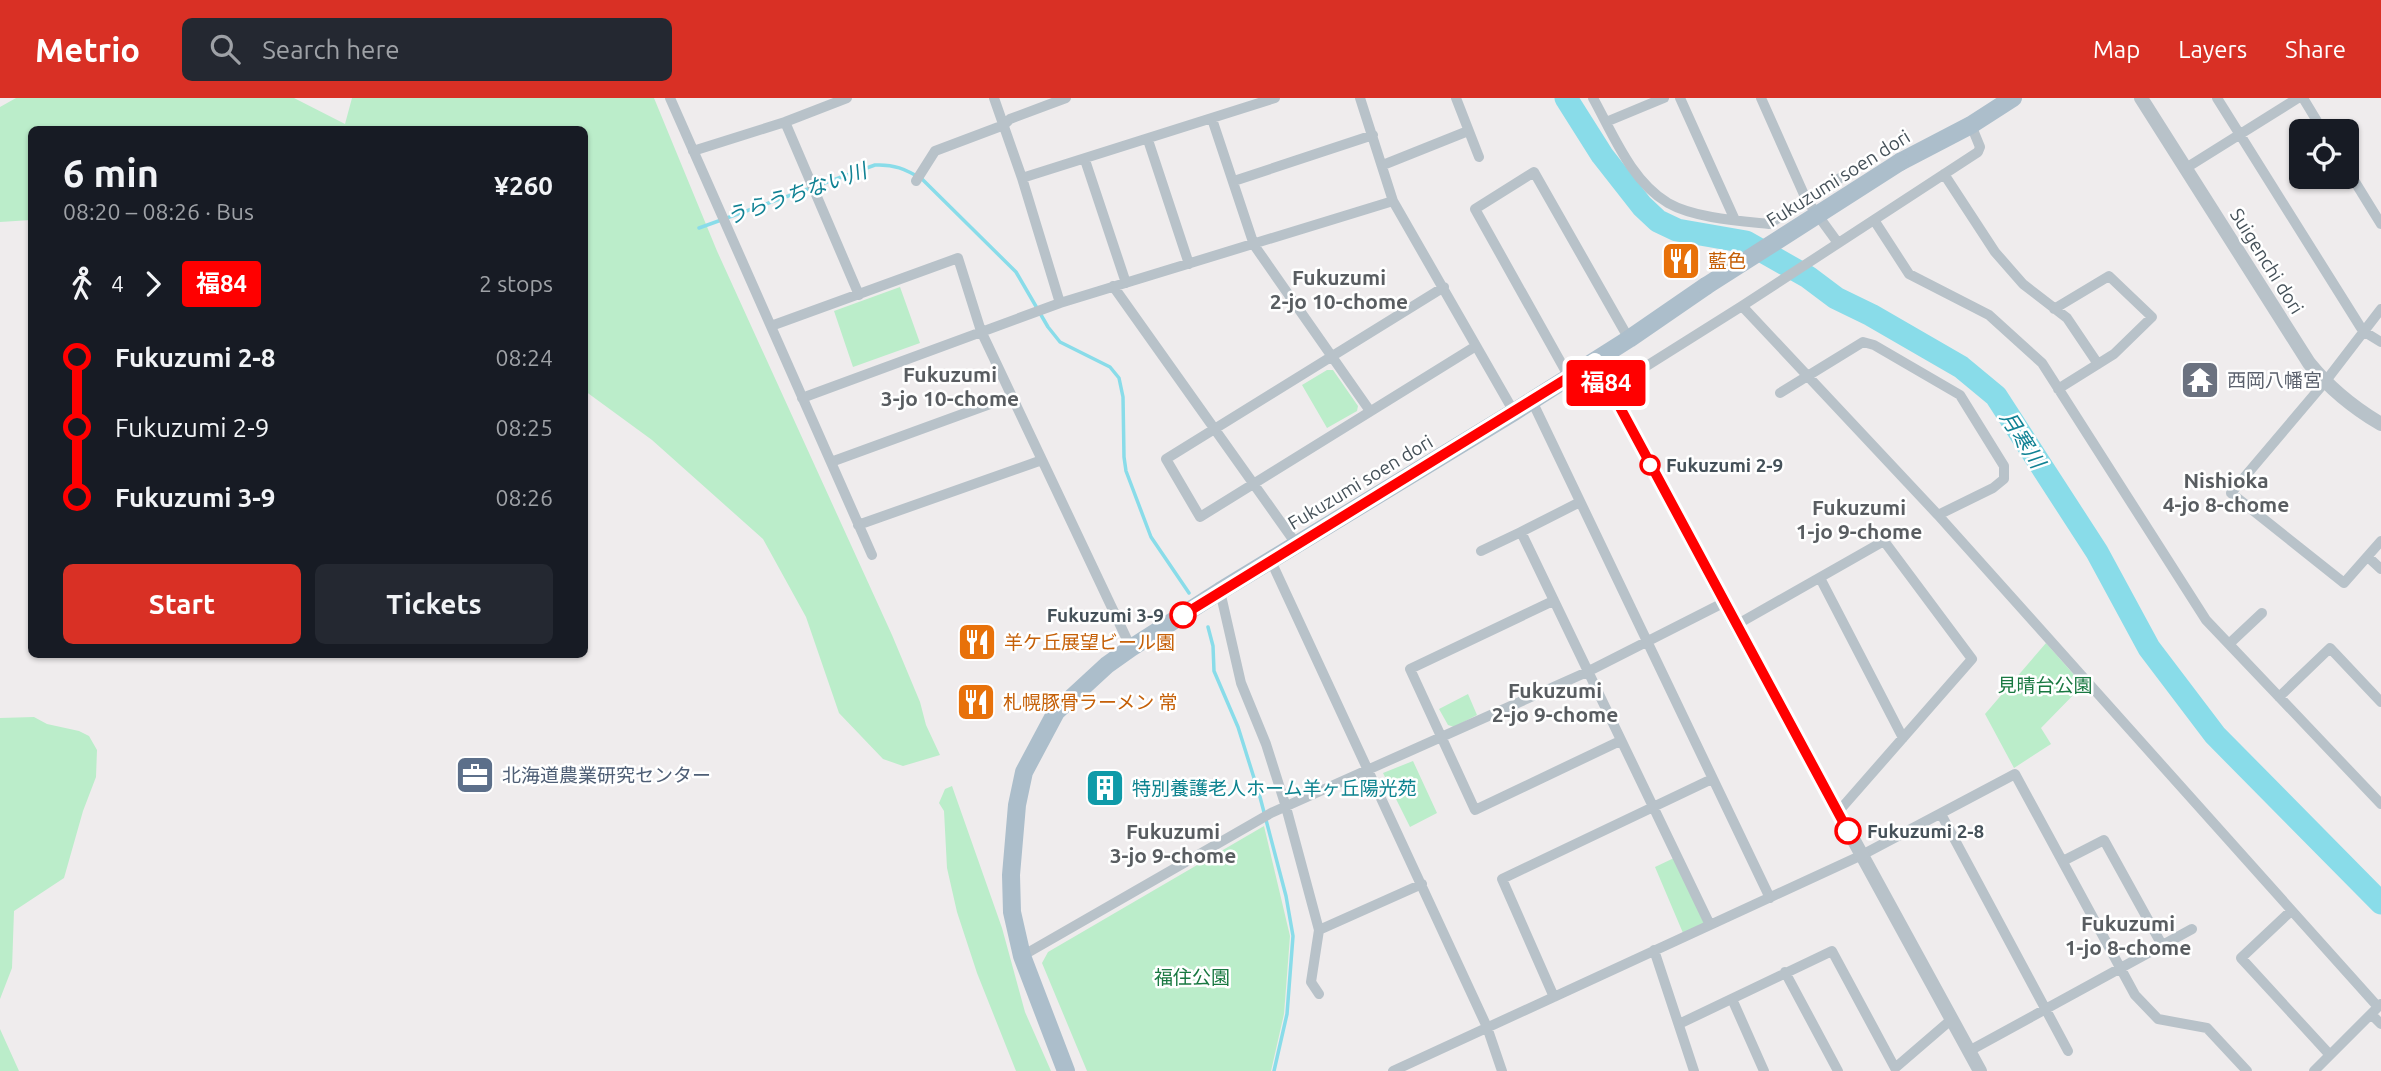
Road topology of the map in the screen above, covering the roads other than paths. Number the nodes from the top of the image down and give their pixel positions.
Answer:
1 (670, 98) edge
2 (994, 98) edge
3 (1066, 98) edge
4 (1275, 98) edge
5 (1360, 98) edge
6 (1455, 98) edge
7 (1593, 98) edge
8 (1664, 98) edge
9 (1680, 98) edge
10 (1761, 98) edge
11 (2013, 98) edge
12 (2141, 98) edge
13 (2217, 98) edge
14 (2300, 98) edge
15 (844, 99) edge
16 (1212, 119) junction
17 (2315, 119) edge
18 (785, 122) junction
19 (1606, 122) junction
20 (1004, 125) junction
21 (1971, 125) junction
22 (1468, 131) junction
23 (2240, 134) junction
24 (1373, 135) junction
25 (1148, 139) junction
26 (694, 151) junction
27 (1479, 157) dead end
28 (1085, 160) junction
29 (1383, 165) junction
30 (2186, 168) junction
31 (1854, 169) dead end
32 (1944, 174) junction
33 (1022, 178) junction
34 (916, 181) dead end
35 (1234, 181) junction
36 (2359, 188) edge
37 (1806, 199) junction
38 (1393, 201) junction
39 (1735, 220) junction
40 (1874, 220) junction
41 (2381, 224) edge
42 (1838, 243) junction
43 (1254, 245) junction
44 (1189, 264) junction
45 (1126, 283) junction
46 (1113, 286) junction
47 (1444, 287) junction
48 (859, 295) junction
49 (1060, 303) junction
50 (1742, 306) junction
51 (2054, 309) junction
52 (2381, 309) edge
53 (771, 326) junction
54 (981, 331) junction
55 (2363, 331) junction
56 (1629, 339) junction
57 (2381, 342) edge
58 (1476, 346) junction
59 (1332, 356) junction
60 (1595, 361) junction
61 (2098, 364) junction
62 (1807, 376) junction
63 (1569, 377) junction
64 (2325, 383) junction
65 (1610, 389) junction
66 (2059, 389) junction
67 (1780, 393) dead end
68 (1012, 396) junction
69 (802, 398) junction
70 (1532, 401) junction
71 (1370, 411) junction
72 (1514, 412) junction
73 (2381, 424) edge
74 (1216, 429) junction
75 (1042, 460) junction
76 (831, 462) junction
77 (1254, 483) junction
78 (1580, 502) junction
79 (1938, 515) junction
80 (858, 525) junction
81 (1521, 532) junction
82 (2381, 541) edge
83 (1297, 545) junction
84 (1481, 551) dead end
85 (872, 555) dead end
86 (2368, 557) junction
87 (1271, 561) junction
88 (2381, 569) edge
89 (1820, 578) junction
90 (1220, 591) junction
91 (1553, 601) junction
92 (1725, 602) junction
93 (2262, 613) dead end
94 (1736, 625) junction
95 (1648, 643) junction
96 (2229, 644) junction
97 (1131, 648) junction
98 (1587, 672) junction
99 (2279, 697) junction
100 (2381, 702) edge
101 (1440, 737) junction
102 (1903, 738) junction
103 (1620, 741) junction
104 (1368, 769) junction
105 (1712, 779) junction
106 (2381, 804) edge
107 (1286, 807) junction
108 (1653, 808) junction
109 (1838, 812) junction
110 (1941, 814) junction
111 (1862, 855) junction
112 (2063, 861) junction
113 (1422, 884) junction
114 (1770, 898) junction
115 (2291, 911) junction
116 (1710, 925) junction
117 (2192, 929) dead end
118 (1319, 930) junction
119 (2162, 945) junction
120 (1654, 950) junction
121 (1022, 957) junction
122 (2120, 968) junction
123 (1785, 972) junction
124 (1319, 994) dead end
125 (1554, 997) junction
126 (1732, 999) junction
127 (2377, 1008) edge
128 (2046, 1009) junction
129 (1952, 1019) junction
130 (1679, 1024) junction
131 (2381, 1024) edge
132 (1487, 1027) junction
133 (1969, 1051) junction
134 (2068, 1051) dead end
135 (2330, 1055) junction
136 (1409, 1068) edge
137 (1893, 1069) edge
138 (1066, 1071) edge
139 (1393, 1071) edge
140 (1502, 1071) edge
141 (1695, 1071) edge
142 (1764, 1071) edge
143 (1838, 1071) edge
144 (1980, 1071) edge
145 (2247, 1071) edge
146 (2315, 1071) edge

1 - 26 street
2 - 20 street
3 - 20 street
4 - 16 street
5 - 24 street
6 - 22 street
7 - 19 street
8 - 19 street
9 - 39 street
10 - 37 street
11 - 21 main road, Fukuzumi soen dori
12 - 30 street, Suigenchi dori
13 - 23 street
14 - 17 street
14 - 23 street
15 - 18 street
16 - 25 street
16 - 35 street
18 - 26 street
18 - 48 street
19 - 39 street
20 - 33 street
20 - 34 street
21 - 32 street
21 - 56 main road, Fukuzumi soen dori, bridge
22 - 27 street
22 - 29 street
23 - 30 street
23 - 55 street
24 - 29 street
24 - 35 street
25 - 28 street
25 - 44 street
26 - 53 street
28 - 33 street
28 - 45 street
29 - 38 street
30 - 64 street, Suigenchi dori
31 - 37 street
32 - 40 street
32 - 51 street
33 - 49 street
35 - 43 street
36 - 41 street
37 - 39 street
37 - 42 street
38 - 43 street
38 - 47 street
40 - 42 street
40 - 66 street
42 - 50 street
43 - 44 street
43 - 59 street
44 - 45 street
45 - 46 street
46 - 49 street
46 - 74 street
47 - 58 street
47 - 59 street
48 - 53 street
48 - 54 street
49 - 54 street
50 - 62 street
50 - 65 street
51 - 61 street
51 - 61 street
52 - 55 street
53 - 69 street
54 - 68 street
54 - 69 street
55 - 57 street
55 - 64 street
56 - 60 main road, Fukuzumi soen dori
56 - 63 street
58 - 71 street
58 - 72 street
59 - 71 street
59 - 74 street
60 - 63 main road, Fukuzumi soen dori
60 - 65 street
61 - 66 street
62 - 67 street
62 - 79 street
62 - 79 street
63 - 70 main road, Fukuzumi soen dori
64 - 73 street, Suigenchi dori
64 - 86 street
65 - 92 street
66 - 96 street
68 - 75 street
68 - 76 street
69 - 76 street
70 - 72 main road, Fukuzumi soen dori
70 - 78 street
71 - 77 street
72 - 83 main road, Fukuzumi soen dori
74 - 77 street
74 - 77 street
75 - 80 street
75 - 97 street
76 - 80 street
77 - 83 street
78 - 81 street
78 - 95 street
79 - 115 street
80 - 85 street
81 - 84 street
81 - 91 street
82 - 86 street
83 - 87 main road, Fukuzumi soen dori
86 - 88 street
87 - 90 main road, Fukuzumi soen dori
87 - 104 street
89 - 94 street
89 - 102 street
89 - 102 street
90 - 97 main road, Fukuzumi soen dori
90 - 107 street
91 - 98 street
91 - 101 street
92 - 94 street
92 - 95 street
93 - 96 street
94 - 109 street
95 - 98 street
95 - 105 street
96 - 99 street
97 - 121 main road, Fukuzumi soen dori
98 - 101 street
98 - 103 street
99 - 100 street
99 - 106 street
101 - 103 street
101 - 104 street
102 - 109 street
103 - 108 street
104 - 107 street
104 - 113 street
105 - 108 street
105 - 114 street
107 - 118 street
107 - 121 street
108 - 116 street
108 - 125 street
109 - 111 street
110 - 111 street
110 - 112 street
110 - 128 street
111 - 114 street
111 - 129 street
112 - 119 street
112 - 122 street
113 - 118 street
113 - 132 street
114 - 116 street
115 - 127 street
115 - 135 street
116 - 120 street
117 - 119 street
118 - 124 street
119 - 122 street
120 - 125 street
120 - 130 street
121 - 138 main road, Fukuzumi soen dori
122 - 128 street
122 - 145 street
123 - 126 street
123 - 137 street
123 - 143 street
125 - 132 street
126 - 130 street
126 - 142 street
127 - 131 street
127 - 135 street
128 - 133 street
128 - 134 street
129 - 133 street
129 - 137 street
130 - 141 street
132 - 136 street
132 - 140 street
133 - 144 street
135 - 146 street
136 - 139 street

